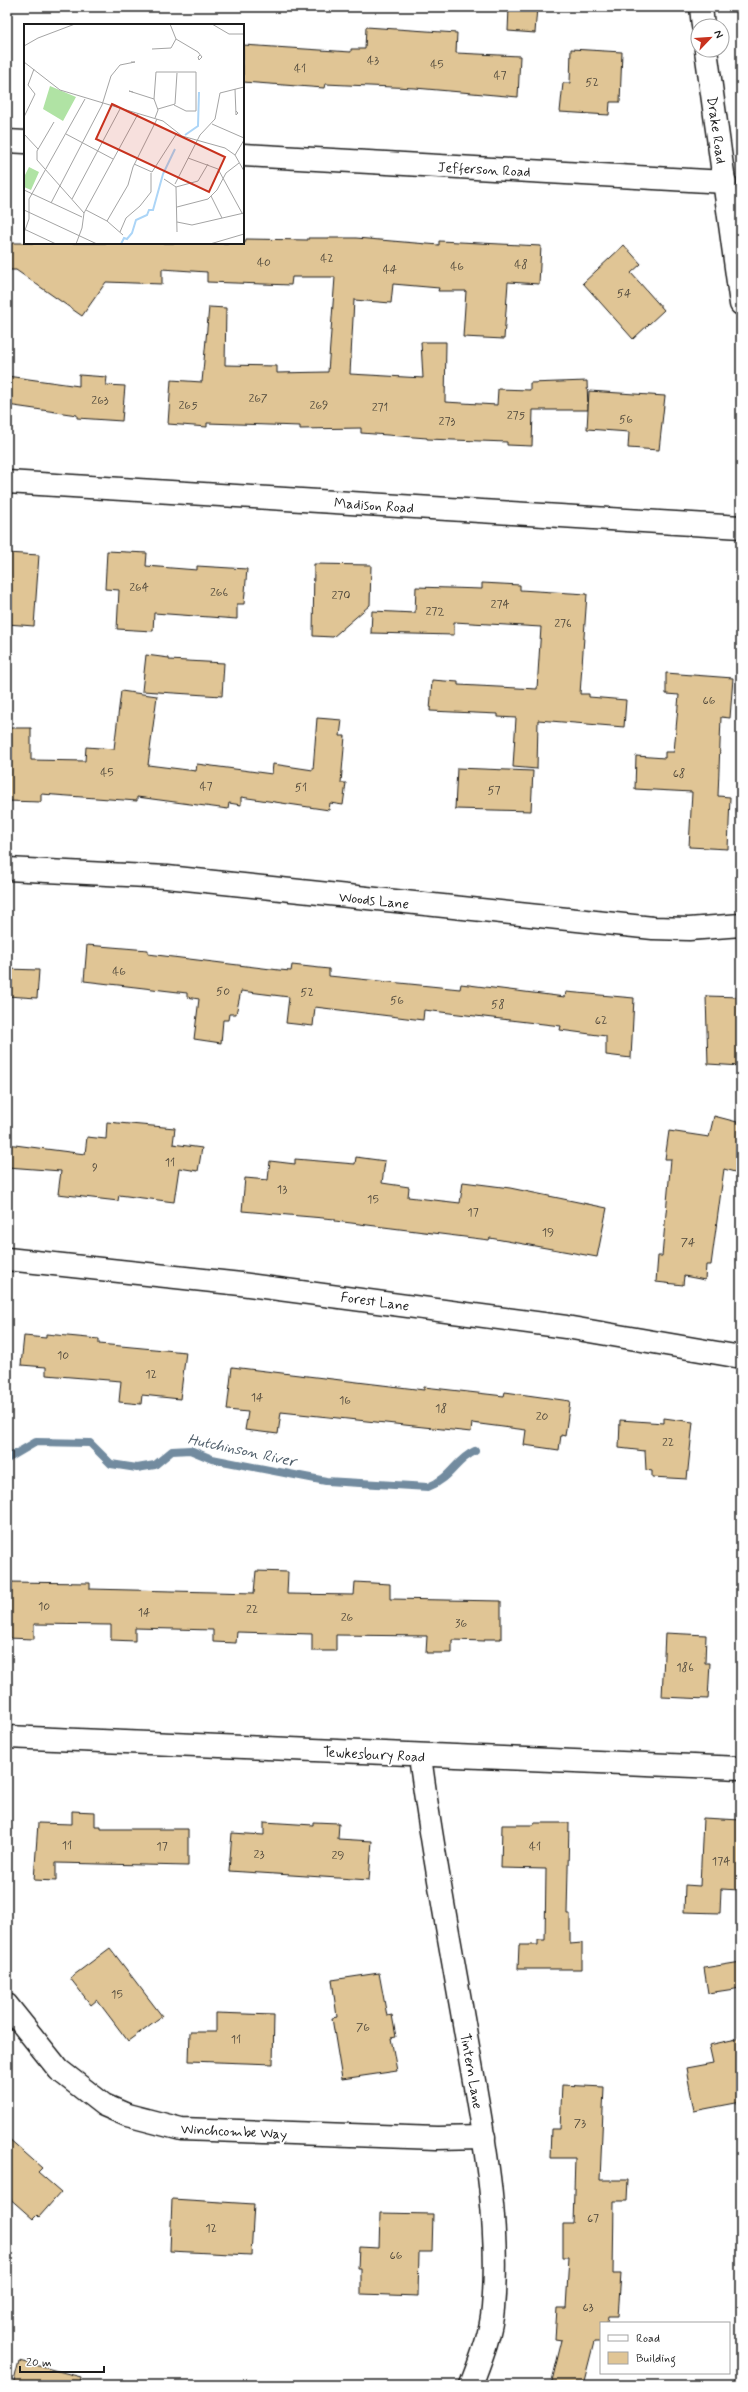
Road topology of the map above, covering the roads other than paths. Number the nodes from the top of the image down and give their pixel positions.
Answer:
1 (700, 7) edge
2 (702, 18) edge
3 (707, 58) edge
4 (7, 141) edge
5 (24, 142) edge
6 (244, 155) edge
7 (724, 182) junction
8 (741, 304) edge
9 (7, 482) edge
10 (741, 527) edge
11 (7, 869) edge
12 (741, 925) edge
13 (7, 1259) edge
14 (741, 1357) edge
15 (7, 1737) edge
16 (420, 1756) junction
17 (741, 1768) edge
18 (7, 2005) edge
19 (484, 2137) junction
20 (470, 2385) edge

1 - 2 street
3 - 7 street, Drake Road
4 - 5 street
6 - 7 street, Jefferson Road
7 - 8 street, Drake Road
9 - 10 street, Madison Road
11 - 12 street, Woods Lane
13 - 14 street, Forest Lane
15 - 16 street, Tewkesbury Road
16 - 17 street, Tewkesbury Road
16 - 19 street, Tintern Lane
18 - 19 street, Winchcombe Way
19 - 20 street, Tintern Lane

